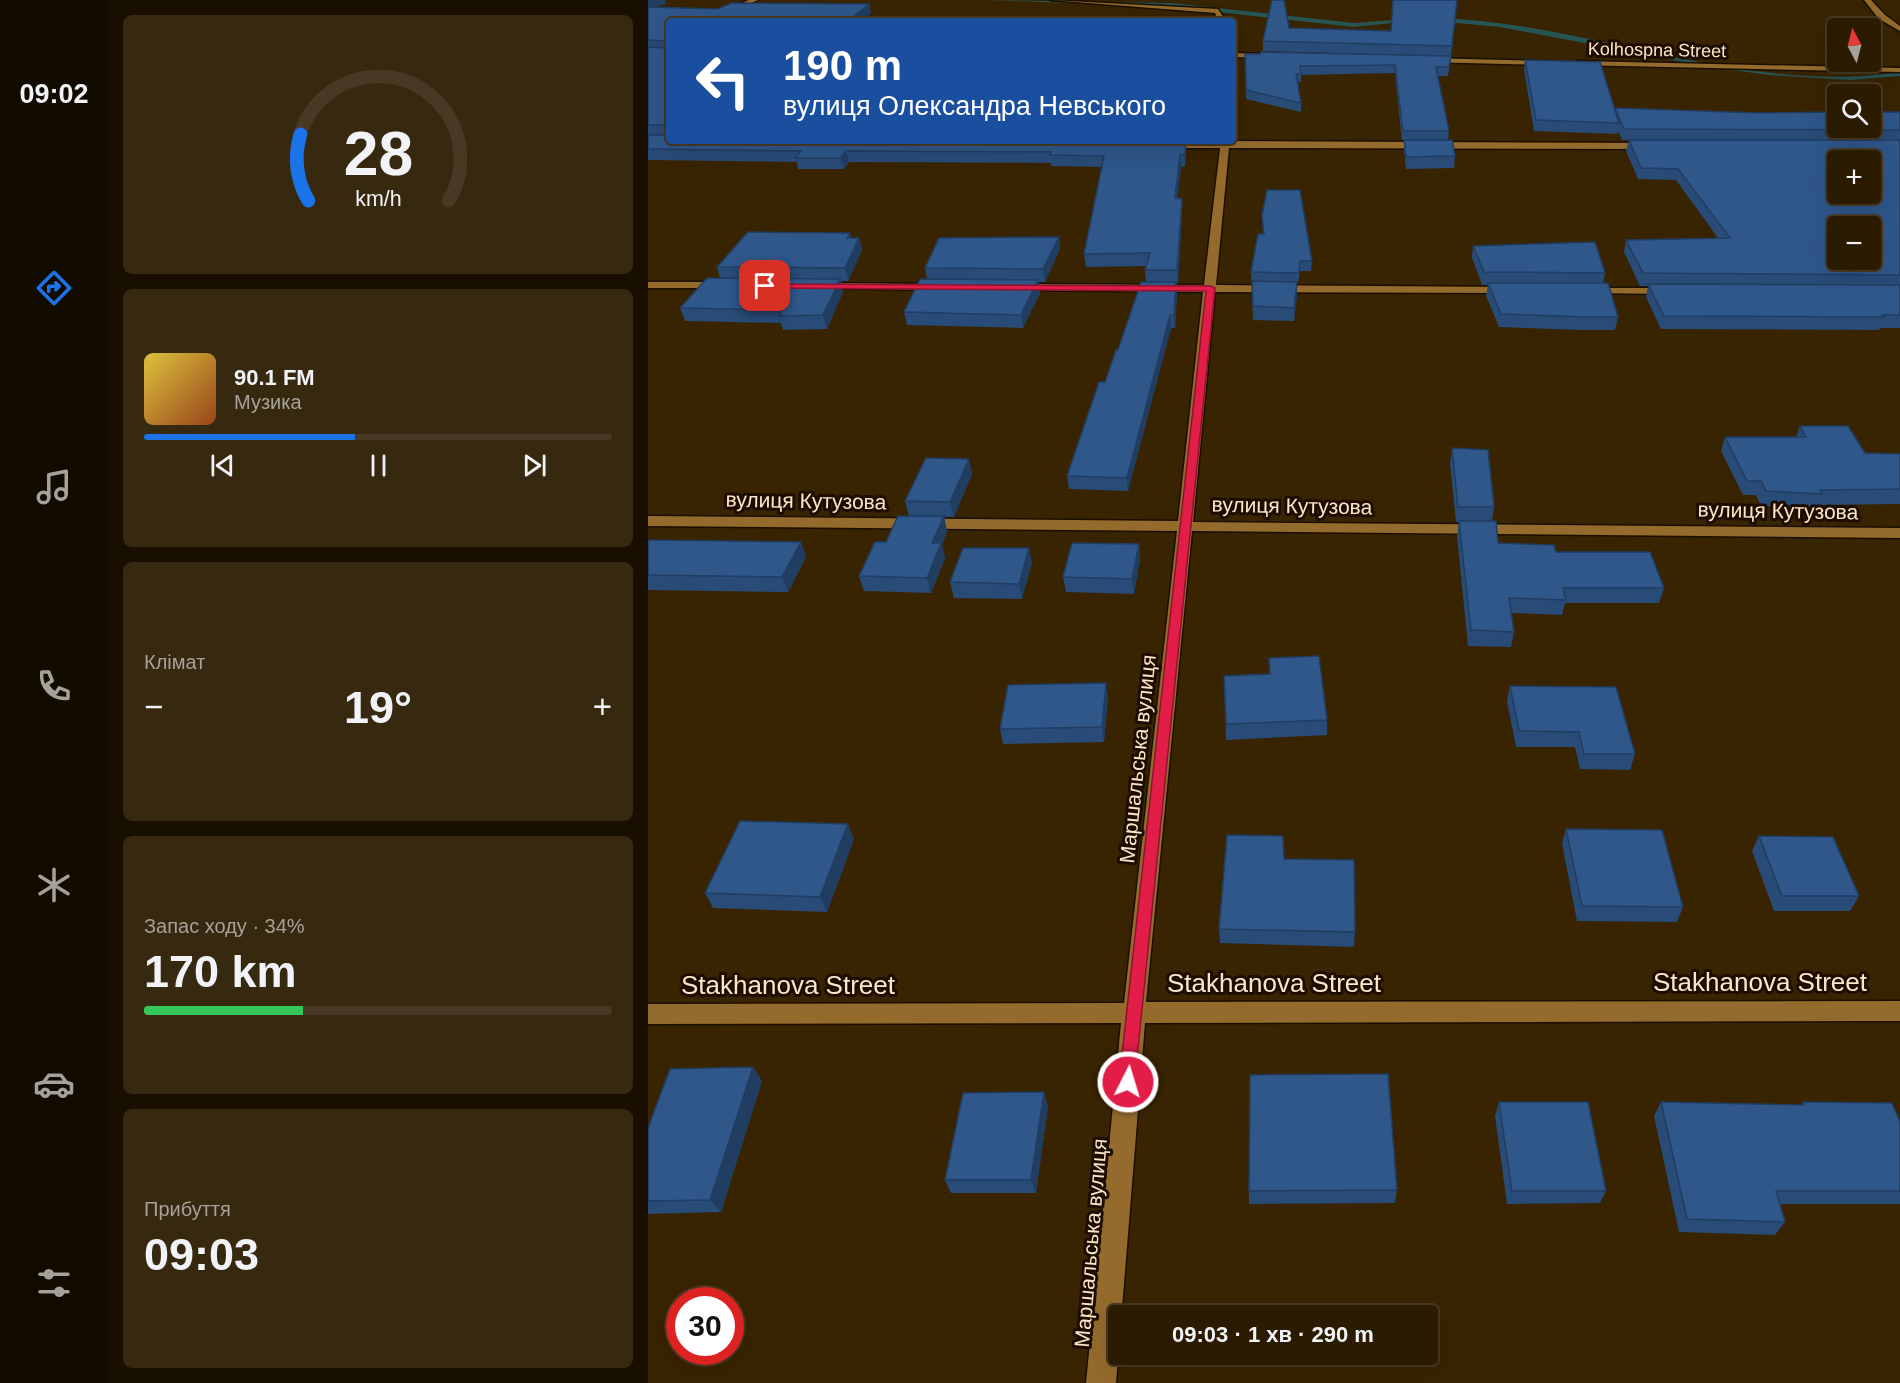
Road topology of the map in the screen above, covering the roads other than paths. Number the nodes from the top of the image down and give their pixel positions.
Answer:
1 (755, 0) edge
2 (1053, 0) edge
3 (1867, 0) edge
4 (719, 18) edge
5 (1221, 18) edge
6 (1900, 29) edge
7 (1236, 54) edge
8 (1281, 56) edge
9 (1421, 60) edge
10 (1900, 70) edge
11 (1236, 143) edge
12 (1190, 144) edge
13 (1225, 144) edge
14 (1154, 145) edge
15 (1663, 146) edge
16 (648, 285) edge
17 (732, 285) edge
18 (804, 286) edge
19 (947, 287) edge
20 (1007, 287) edge
21 (1211, 288) junction
22 (1520, 290) edge
23 (1567, 291) edge
24 (1686, 291) edge
25 (648, 521) edge
26 (1185, 526) junction
27 (1900, 533) edge
28 (1900, 1011) edge
29 (1134, 1012) junction
30 (648, 1014) edge
31 (1101, 1383) edge

1 - 4 street
2 - 5 street
3 - 6 street
7 - 8 street
9 - 10 street, Kolhospna Street
11 - 15 street
12 - 14 street
13 - 21 street, Маршальська вулиця
16 - 17 street
18 - 19 street
20 - 21 street
21 - 22 street
21 - 26 street, Маршальська вулиця
23 - 24 street
25 - 26 street, вулиця Кутузова
26 - 27 street, вулиця Кутузова
26 - 29 street, Маршальська вулиця
28 - 29 street, Stakhanova Street
29 - 30 street, Stakhanova Street
29 - 31 street, Маршальська вулиця

